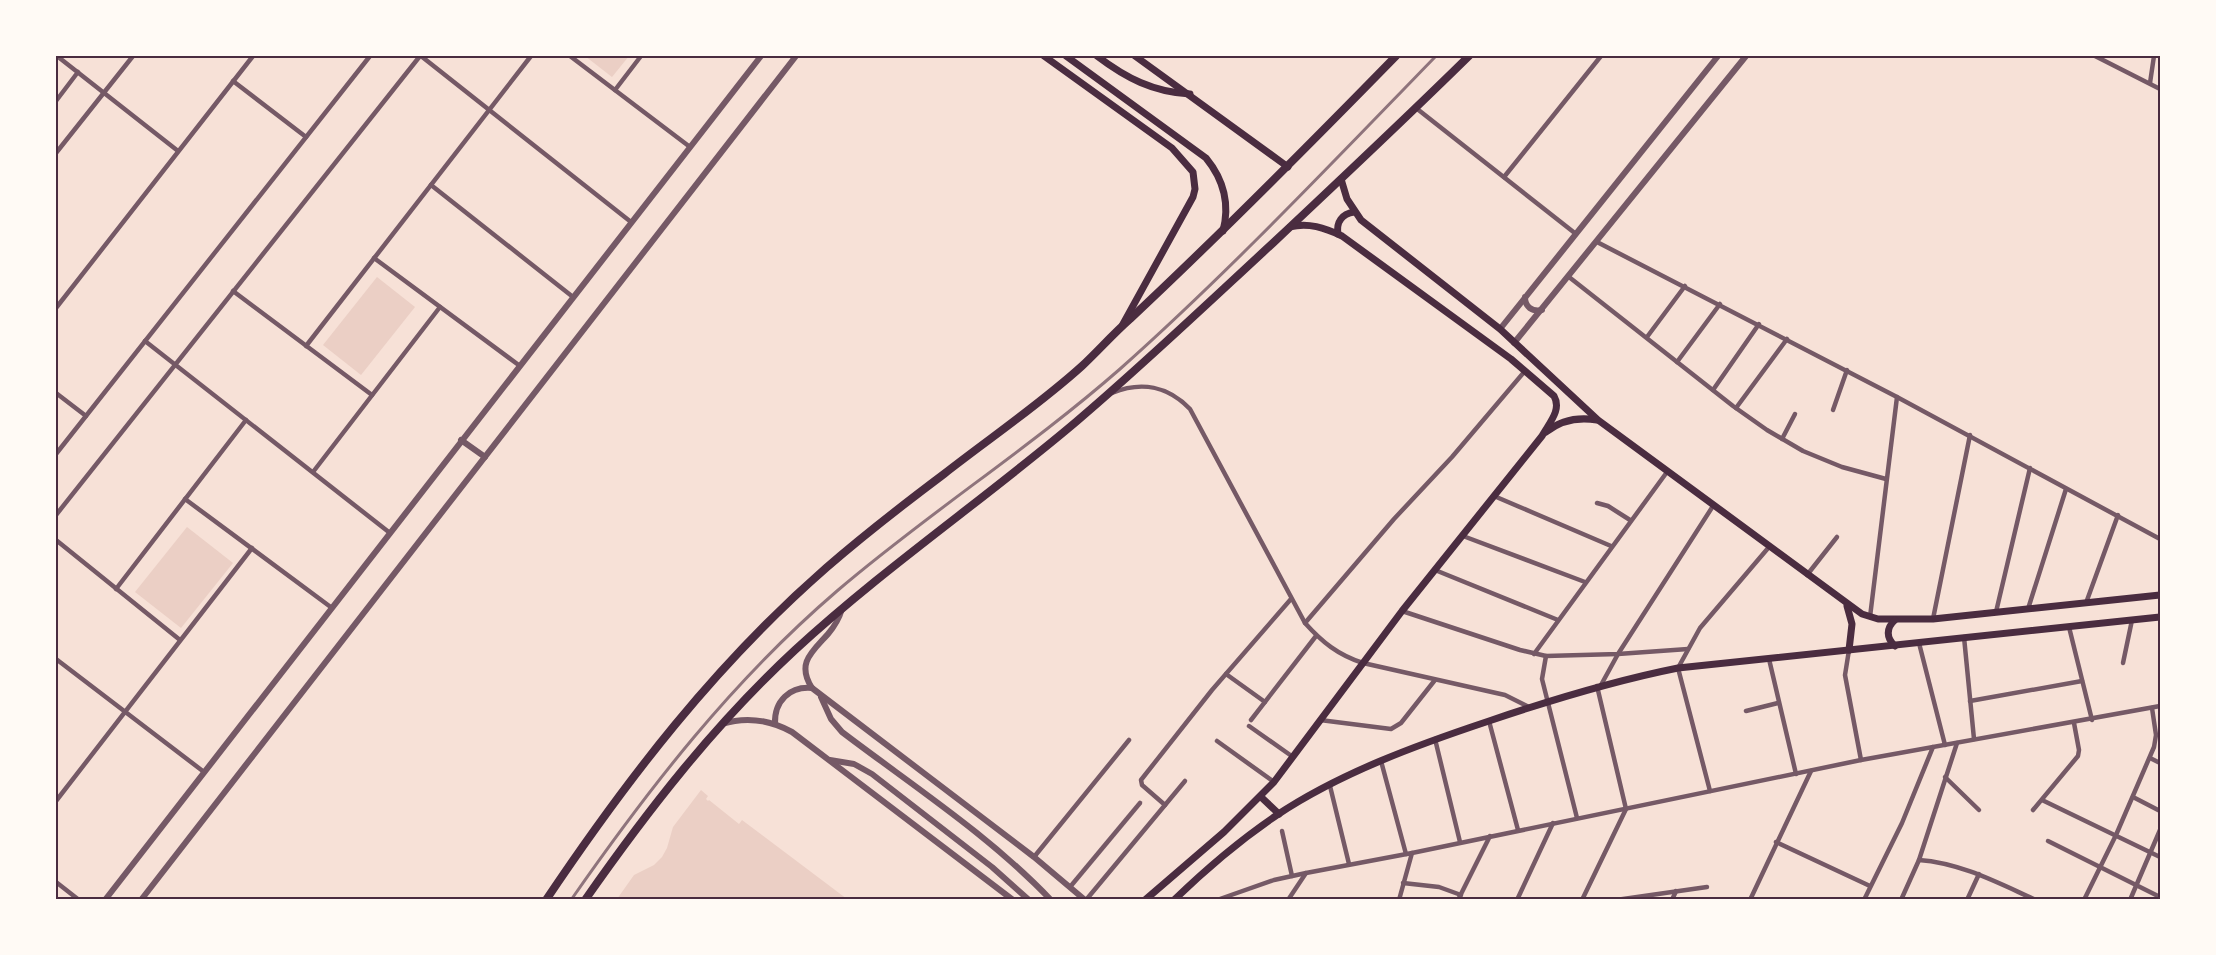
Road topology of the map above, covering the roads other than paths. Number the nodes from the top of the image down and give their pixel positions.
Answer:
1 (57, 56) edge
2 (132, 56) edge
3 (253, 56) edge
4 (370, 56) edge
5 (420, 56) edge
6 (531, 56) edge
7 (570, 56) edge
8 (641, 56) edge
9 (761, 56) edge
10 (796, 56) edge
11 (1044, 56) edge
12 (1066, 56) edge
13 (1097, 56) edge
14 (1135, 56) edge
15 (1396, 56) edge
16 (1469, 56) edge
17 (1601, 56) edge
18 (1718, 56) edge
19 (1746, 56) edge
20 (2095, 56) edge
21 (2154, 56) edge
22 (78, 72) junction
23 (233, 81) junction
24 (2150, 83) junction
25 (2160, 89) edge
26 (615, 90) junction
27 (104, 92) junction
28 (1190, 94) junction
29 (56, 101) edge
30 (1416, 108) junction
31 (489, 110) junction
32 (306, 137) junction
33 (1180, 138) junction
34 (690, 147) junction
35 (1172, 148) junction
36 (178, 151) junction
37 (56, 153) edge
38 (1288, 167) junction
39 (1504, 177) junction
40 (1341, 178) junction
41 (431, 185) junction
42 (1354, 212) junction
43 (631, 222) junction
44 (1290, 227) junction
45 (1222, 232) junction
46 (1338, 234) junction
47 (1576, 234) junction
48 (1597, 242) junction
49 (374, 258) junction
50 (1569, 277) junction
51 (1685, 286) junction
52 (233, 291) junction
53 (573, 297) junction
54 (1525, 297) junction
55 (1720, 304) junction
56 (440, 307) junction
57 (56, 308) edge
58 (1542, 310) junction
59 (1759, 324) junction
60 (1121, 327) junction
61 (1500, 329) junction
62 (1647, 338) junction
63 (1787, 339) junction
64 (145, 341) junction
65 (1514, 343) junction
66 (306, 345) junction
67 (1677, 362) junction
68 (175, 364) junction
69 (520, 366) junction
70 (1846, 370) junction
71 (1525, 371) junction
72 (1713, 390) junction
73 (56, 393) edge
74 (372, 395) junction
75 (1106, 396) junction
76 (1897, 397) junction
77 (1736, 408) junction
78 (1833, 410) dead end
79 (1795, 414) dead end
80 (86, 416) junction
81 (246, 420) junction
82 (1598, 420) junction
83 (1542, 435) junction
84 (1970, 435) junction
85 (1782, 439) junction
86 (461, 440) junction
87 (56, 454) edge
88 (485, 457) junction
89 (2030, 468) junction
90 (313, 472) junction
91 (1667, 472) junction
92 (1886, 479) junction
93 (2066, 489) junction
94 (1494, 496) junction
95 (185, 499) junction
96 (1597, 503) dead end
97 (1713, 506) junction
98 (56, 515) edge
99 (2118, 515) junction
100 (1630, 520) junction
101 (390, 533) junction
102 (1463, 536) junction
103 (1837, 537) dead end
104 (2160, 538) edge
105 (56, 540) edge
106 (1611, 546) junction
107 (1769, 547) junction
108 (252, 548) junction
109 (1436, 570) junction
110 (1807, 575) junction
111 (1586, 582) junction
112 (116, 589) junction
113 (2160, 596) edge
114 (1291, 599) junction
115 (2086, 603) junction
116 (1846, 604) junction
117 (332, 608) junction
118 (843, 608) junction
119 (2028, 609) junction
120 (1402, 611) junction
121 (1996, 612) junction
122 (1870, 617) junction
123 (2160, 617) edge
124 (1933, 619) junction
125 (1558, 620) junction
126 (1895, 620) junction
127 (2132, 621) junction
128 (1305, 623) junction
129 (2069, 627) junction
130 (1316, 636) junction
131 (1964, 637) junction
132 (180, 640) junction
133 (1919, 643) junction
134 (1895, 646) junction
135 (1688, 649) junction
136 (1848, 650) junction
137 (1534, 654) junction
138 (1618, 654) junction
139 (1546, 656) junction
140 (56, 659) edge
141 (1768, 659) junction
142 (1363, 663) junction
143 (2123, 663) dead end
144 (1678, 668) junction
145 (1226, 674) junction
146 (1435, 680) junction
147 (2082, 681) junction
148 (1599, 686) junction
149 (812, 688) junction
150 (821, 696) junction
151 (1546, 700) junction
152 (1970, 701) junction
153 (1265, 702) junction
154 (1778, 703) junction
155 (1529, 706) junction
156 (2160, 706) edge
157 (2152, 708) junction
158 (1746, 711) dead end
159 (124, 712) junction
160 (1251, 720) dead end
161 (1320, 720) junction
162 (2092, 720) junction
163 (1489, 721) junction
164 (2074, 723) junction
165 (776, 724) junction
166 (721, 725) junction
167 (1249, 726) dead end
168 (1435, 739) junction
169 (1974, 739) junction
170 (1129, 740) dead end
171 (1217, 741) dead end
172 (1957, 743) junction
173 (1942, 745) junction
174 (1933, 747) junction
175 (1293, 757) junction
176 (2150, 758) junction
177 (830, 760) junction
178 (1861, 760) junction
179 (1381, 761) junction
180 (2160, 763) edge
181 (1810, 771) junction
182 (204, 772) junction
183 (1796, 774) junction
184 (1945, 777) junction
185 (1185, 781) dead end
186 (1274, 782) junction
187 (1330, 786) junction
188 (1710, 791) junction
189 (1261, 796) junction
190 (2133, 798) junction
191 (2042, 800) junction
192 (56, 801) edge
193 (1140, 803) dead end
194 (1165, 805) junction
195 (1626, 809) junction
196 (1979, 810) dead end
197 (2033, 810) dead end
198 (2160, 811) edge
199 (1279, 814) junction
200 (1577, 818) junction
201 (1553, 823) junction
202 (1518, 830) junction
203 (2160, 830) edge
204 (1282, 831) dead end
205 (2116, 835) junction
206 (1490, 836) junction
207 (2048, 841) dead end
208 (1776, 842) junction
209 (1460, 843) junction
210 (1412, 853) junction
211 (2151, 853) junction
212 (1406, 854) junction
213 (1034, 857) junction
214 (2160, 858) edge
215 (1919, 860) junction
216 (1349, 864) junction
217 (2100, 867) junction
218 (1306, 873) junction
219 (1979, 874) junction
220 (1292, 876) junction
221 (56, 882) edge
222 (1403, 883) junction
223 (2136, 885) junction
224 (1870, 886) junction
225 (1070, 887) junction
226 (1707, 887) dead end
227 (1676, 891) junction
228 (1459, 897) edge
229 (2160, 897) edge
230 (1028, 899) edge
231 (1289, 899) edge
232 (1626, 899) edge
233 (2085, 899) edge
234 (79, 900) edge
235 (105, 900) edge
236 (141, 900) edge
237 (546, 900) edge
238 (585, 900) edge
239 (1013, 900) edge
240 (1051, 900) edge
241 (1086, 900) edge
242 (1145, 900) edge
243 (1174, 900) edge
244 (1217, 900) edge
245 (1297, 900) edge
246 (1399, 900) edge
247 (1517, 900) edge
248 (1582, 900) edge
249 (1616, 900) edge
250 (1672, 900) edge
251 (1749, 900) edge
252 (1864, 900) edge
253 (1901, 900) edge
254 (1967, 900) edge
255 (2036, 900) edge
256 (2130, 900) edge

1 - 22 street
2 - 27 street
3 - 23 street
4 - 32 street
5 - 31 street
5 - 52 street
6 - 31 street
7 - 26 street
8 - 26 street
9 - 34 street
10 - 88 street
11 - 35 main road
12 - 33 main road
13 - 28 main road
14 - 28 main road
15 - 38 main road
16 - 30 main road
17 - 39 street
18 - 47 street
19 - 48 street
20 - 24 street
21 - 24 street
22 - 27 street
22 - 29 street
23 - 32 street
23 - 36 street
24 - 25 street
26 - 34 street
27 - 36 street
27 - 37 street
28 - 38 main road
30 - 39 street
30 - 40 main road
31 - 41 street
31 - 43 street
32 - 64 street
33 - 35 main road
33 - 45 main road
34 - 43 street
35 - 60 main road
36 - 57 street
38 - 45 main road
39 - 47 street
40 - 42 main road
40 - 44 main road
41 - 49 street
41 - 53 street
42 - 46 main road
42 - 61 main road
43 - 53 street
44 - 46 main road
44 - 75 main road
45 - 60 main road
46 - 71 main road
47 - 54 street
48 - 50 street
48 - 51 street
49 - 56 street
49 - 66 street
50 - 58 street
50 - 62 street
51 - 55 street
51 - 62 street
52 - 66 street
52 - 68 street
53 - 69 street
54 - 58 street
54 - 61 street
55 - 59 street
55 - 67 street
56 - 69 street
56 - 74 street
58 - 65 street
59 - 63 street
59 - 72 street
60 - 237 main road
61 - 65 main road
62 - 67 street
63 - 70 street
63 - 77 street
64 - 68 street
64 - 80 street
65 - 82 main road
66 - 74 street
67 - 72 street
68 - 81 street
68 - 98 street
69 - 86 street
70 - 76 street
70 - 78 street
71 - 83 main road
71 - 128 street
72 - 77 street
73 - 80 street
74 - 90 street
75 - 114 street
75 - 118 main road
76 - 84 street
76 - 92 street
77 - 85 street
79 - 85 street
80 - 87 street
81 - 90 street
81 - 95 street
82 - 83 main road
82 - 91 main road
83 - 94 main road
84 - 89 street
84 - 124 street
85 - 92 street
86 - 88 street
86 - 101 street
88 - 236 street
89 - 93 street
89 - 121 street
90 - 101 street
91 - 97 main road
91 - 100 street
92 - 122 street
93 - 99 street
93 - 119 street
94 - 102 main road
94 - 106 street
95 - 108 street
95 - 112 street
96 - 100 street
97 - 107 main road
97 - 138 street
99 - 104 street
99 - 115 street
100 - 106 street
101 - 117 street
102 - 109 main road
102 - 111 street
103 - 110 street
105 - 112 street
106 - 111 street
107 - 110 main road
107 - 135 street
108 - 117 street
108 - 132 street
109 - 120 main road
109 - 125 street
110 - 116 main road
111 - 125 street
112 - 132 street
113 - 115 main road
114 - 128 street
114 - 145 street
115 - 119 main road
116 - 122 main road
116 - 136 main road
117 - 182 street
118 - 149 street
118 - 166 main road
119 - 121 main road
120 - 137 street
120 - 142 main road
121 - 124 main road
122 - 126 main road
123 - 127 main road
124 - 126 main road
125 - 137 street
126 - 134 main road
127 - 129 main road
127 - 143 street
128 - 130 street
129 - 131 main road
129 - 147 street
130 - 142 street
130 - 153 street
131 - 133 main road
131 - 152 street
132 - 159 street
133 - 134 main road
133 - 173 street
134 - 136 main road
135 - 138 street
135 - 144 street
136 - 141 main road
136 - 178 street
137 - 139 street
138 - 139 street
138 - 148 street
139 - 151 street
140 - 159 street
141 - 144 main road
141 - 154 street
142 - 146 street
142 - 161 main road
144 - 148 main road
144 - 188 street
145 - 153 street
145 - 194 street
146 - 155 street
146 - 161 street
147 - 152 street
147 - 162 street
148 - 151 main road
148 - 195 street
149 - 150 street
149 - 165 street
150 - 213 street
150 - 240 street
151 - 155 main road
151 - 200 street
152 - 169 street
153 - 160 street
154 - 158 street
154 - 183 street
155 - 163 main road
156 - 157 street
157 - 162 street
157 - 176 street
159 - 182 street
159 - 192 street
161 - 175 main road
162 - 164 street
163 - 168 main road
163 - 202 street
164 - 169 street
164 - 191 street
165 - 166 street
165 - 177 street
166 - 238 main road
167 - 175 street
168 - 179 main road
168 - 209 street
169 - 172 street
170 - 213 street
171 - 186 street
172 - 173 street
172 - 184 street
173 - 174 street
174 - 178 street
174 - 224 street
175 - 186 main road
176 - 180 street
176 - 190 street
177 - 230 street
177 - 239 street
178 - 181 street
179 - 187 main road
179 - 212 street
181 - 183 street
181 - 208 street
182 - 235 street
183 - 188 street
184 - 196 street
184 - 215 street
185 - 194 street
186 - 189 main road
187 - 199 main road
187 - 216 street
188 - 195 street
189 - 199 main road
189 - 242 main road
190 - 198 street
190 - 205 street
191 - 197 street
191 - 205 street
193 - 225 street
194 - 241 street
195 - 200 street
195 - 248 street
199 - 243 main road
200 - 201 street
201 - 202 street
201 - 247 street
202 - 206 street
203 - 211 street
204 - 220 street
205 - 211 street
205 - 217 street
206 - 209 street
206 - 228 street
207 - 217 street
208 - 224 street
208 - 251 street
209 - 210 street
210 - 212 street
210 - 222 street
211 - 214 street
211 - 223 street
212 - 216 street
213 - 225 street
215 - 219 street
215 - 253 street
216 - 218 street
217 - 223 street
217 - 233 street
218 - 220 street
218 - 231 street
219 - 254 street
219 - 255 street
220 - 244 street
221 - 234 street
222 - 228 street
222 - 246 street
223 - 229 street
223 - 256 street
224 - 252 street
225 - 241 street
226 - 227 street
227 - 232 street
227 - 250 street
231 - 245 street
232 - 249 street

